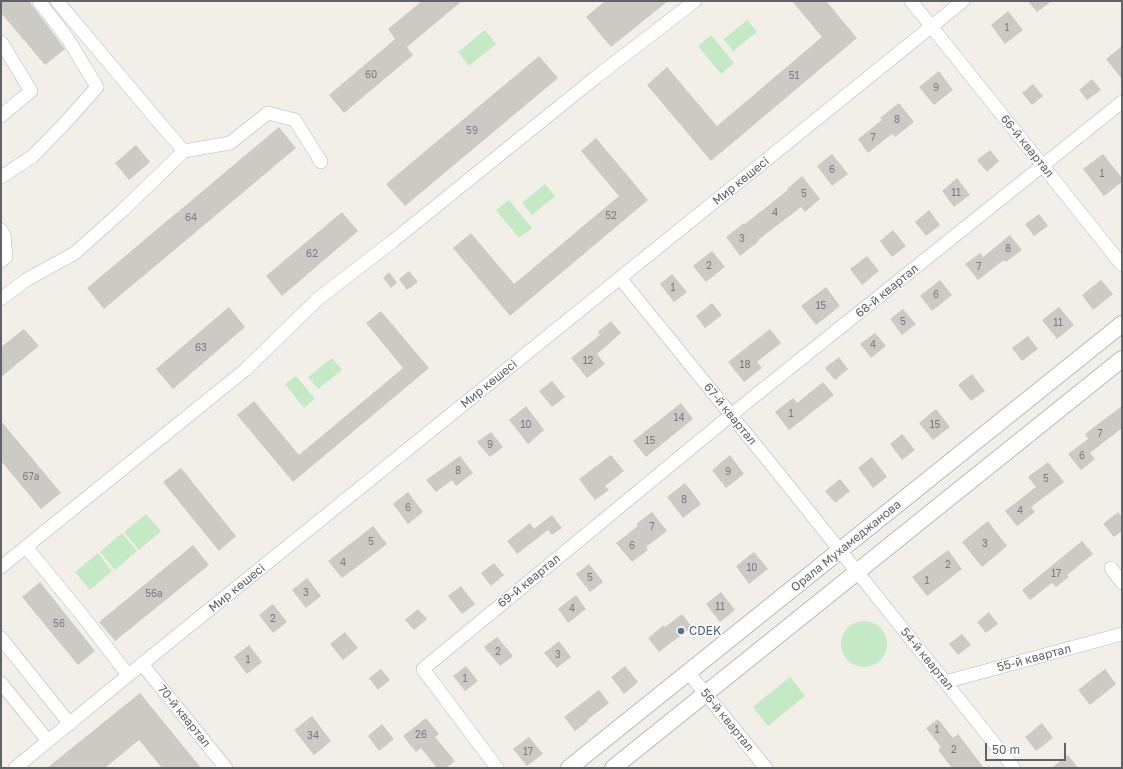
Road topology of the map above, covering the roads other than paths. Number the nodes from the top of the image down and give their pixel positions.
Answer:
1 (39, 1) edge
2 (57, 1) edge
3 (695, 1) edge
4 (911, 1) edge
5 (963, 1) edge
6 (931, 27) junction
7 (1, 42) edge
8 (1122, 102) edge
9 (1, 116) edge
10 (184, 151) junction
11 (321, 162) dead end
12 (1043, 166) junction
13 (1, 178) edge
14 (1, 230) edge
15 (1, 261) edge
16 (1122, 265) edge
17 (620, 278) junction
18 (1, 299) edge
19 (1122, 324) edge
20 (1122, 360) edge
21 (731, 416) junction
22 (26, 547) junction
23 (840, 550) junction
24 (1, 567) edge
25 (1111, 568) dead end
26 (857, 572) junction
27 (1122, 583) edge
28 (1122, 634) edge
29 (1, 638) edge
30 (142, 664) junction
31 (688, 672) junction
32 (128, 675) junction
33 (1, 682) edge
34 (945, 682) junction
35 (706, 694) junction
36 (70, 724) junction
37 (48, 741) junction
38 (15, 768) edge
39 (226, 768) edge
40 (497, 768) edge
41 (569, 768) edge
42 (613, 768) edge
43 (766, 768) edge
44 (1014, 768) edge

1 - 13 street
2 - 10 street
3 - 22 street
4 - 6 street, 66-й квартал
5 - 6 street, Мир көшесі
6 - 12 street, 66-й квартал
6 - 17 street, Мир көшесі
7 - 9 street
8 - 12 street, 68-й квартал
10 - 11 street
10 - 18 street
12 - 16 street, 66-й квартал
12 - 21 street, 68-й квартал
14 - 15 street
17 - 21 street, 67-й квартал
17 - 30 street, Мир көшесі
19 - 23 street, Орала Мухамеджанова
20 - 26 street
21 - 23 street, 67-й квартал
21 - 40 street, 69-й квартал
22 - 24 street
22 - 32 street
23 - 26 street, 54-й квартал
23 - 31 street, Орала Мухамеджанова
25 - 27 street
26 - 34 street, 54-й квартал
26 - 35 street
28 - 34 street, 55-й квартал
29 - 36 street
30 - 32 street, Мир көшесі
30 - 39 street, 70-й квартал
31 - 35 street, 56-й квартал
31 - 41 street, Орала Мухамеджанова
32 - 36 street, Мир көшесі
33 - 37 street
34 - 44 street, 54-й квартал
35 - 42 street
35 - 43 street, 56-й квартал
36 - 37 street, Мир көшесі
37 - 38 street, Мир көшесі

